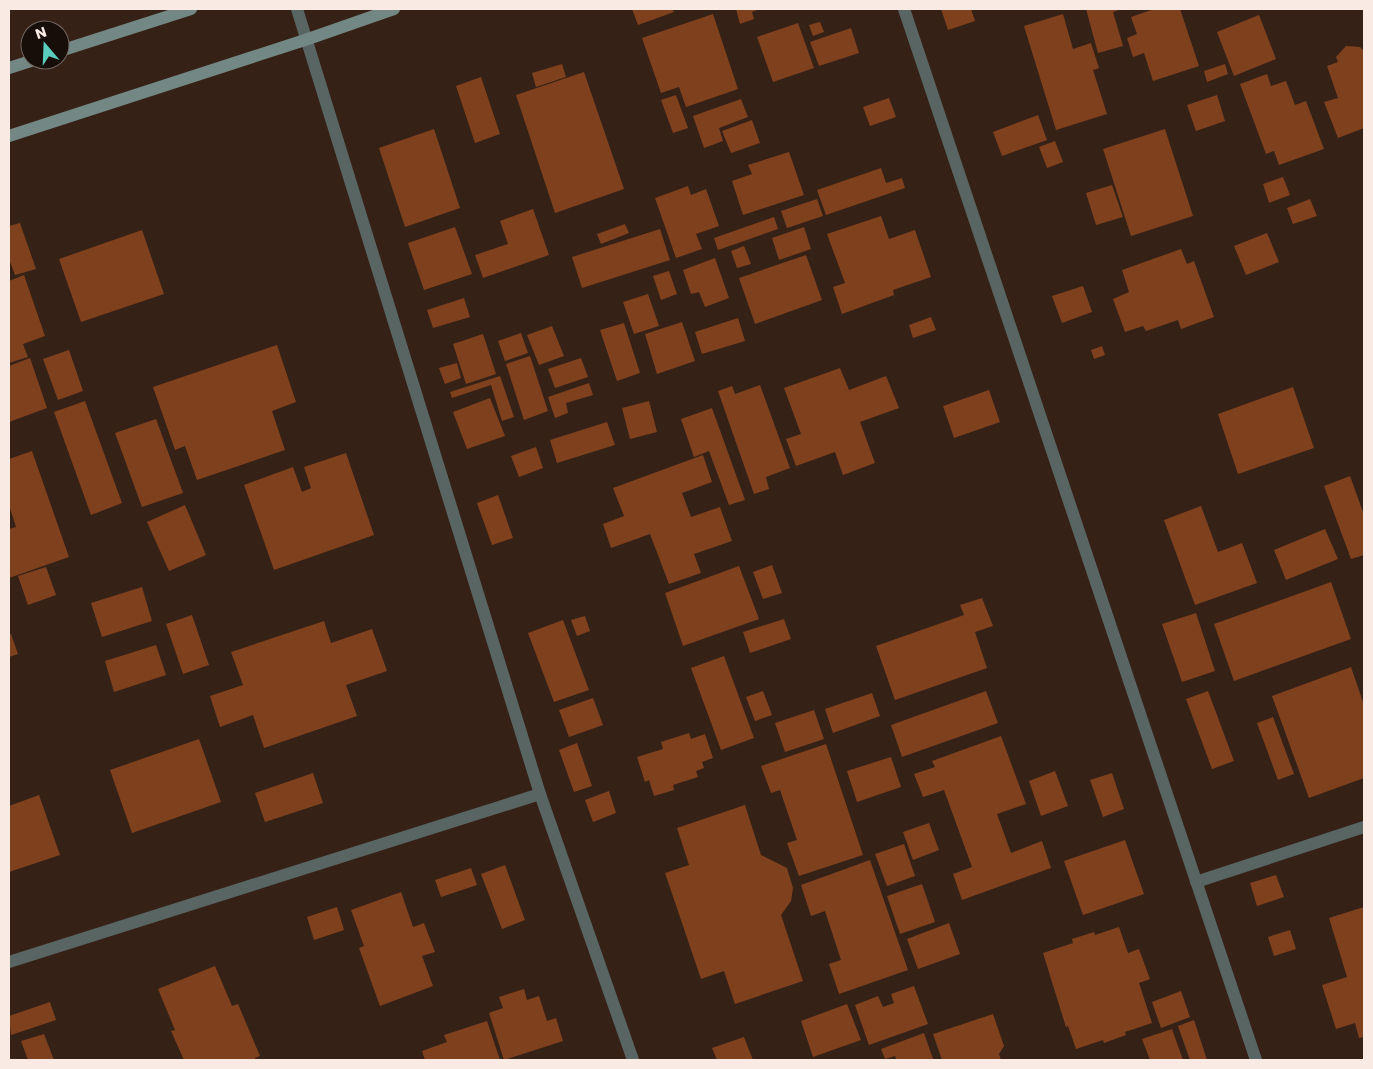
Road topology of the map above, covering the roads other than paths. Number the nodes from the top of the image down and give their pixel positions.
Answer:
1 (191, 9) edge
2 (297, 9) edge
3 (394, 9) edge
4 (904, 9) edge
5 (308, 39) junction
6 (70, 49) edge
7 (9, 136) edge
8 (540, 794) junction
9 (1364, 827) edge
10 (1196, 882) junction
11 (9, 962) edge
12 (633, 1060) edge
13 (1256, 1060) edge

1 - 6 main road
2 - 5 street
3 - 5 main road
4 - 10 street
5 - 7 main road
5 - 8 street
8 - 11 street
8 - 12 street
9 - 10 street
10 - 13 street

